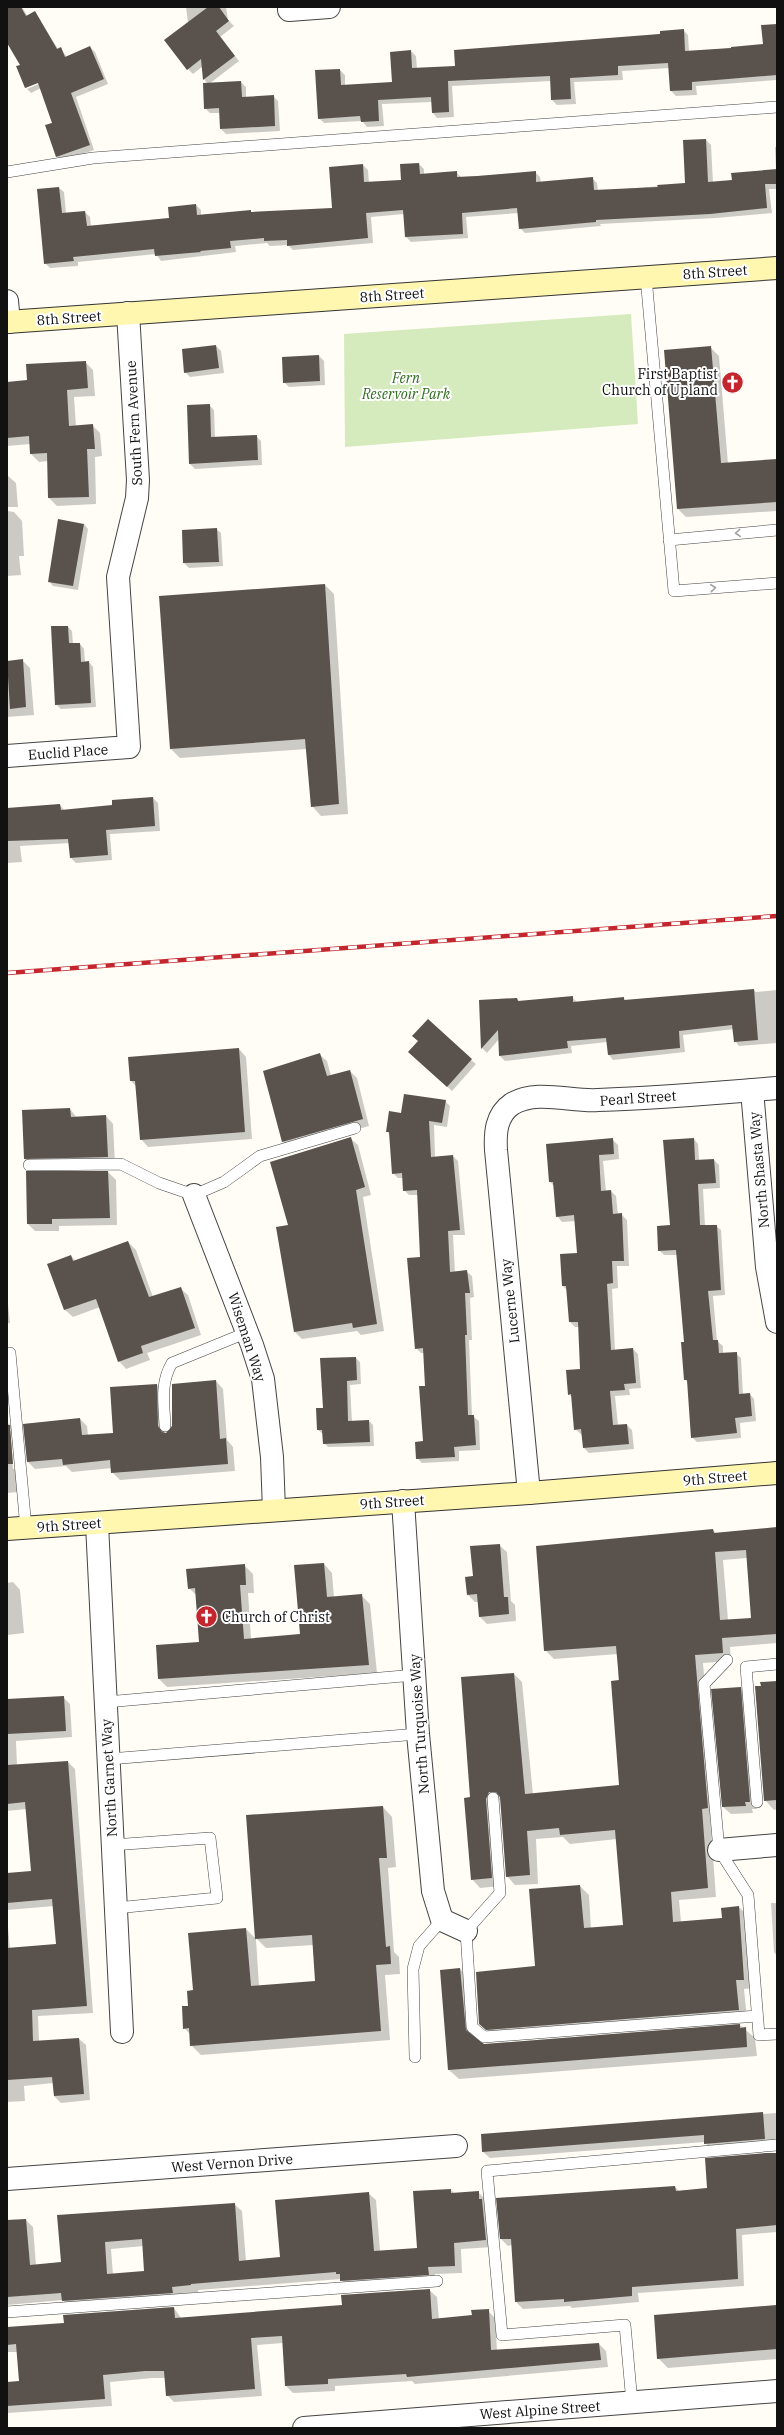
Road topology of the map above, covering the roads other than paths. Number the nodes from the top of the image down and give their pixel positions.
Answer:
1 (329, 7) edge
2 (289, 9) edge
3 (777, 107) edge
4 (7, 172) edge
5 (777, 268) edge
6 (646, 277) junction
7 (128, 314) junction
8 (8, 315) edge
9 (777, 530) edge
10 (669, 540) junction
11 (777, 583) edge
12 (129, 747) joint
13 (7, 756) edge
14 (777, 1088) edge
15 (752, 1090) junction
16 (504, 1112) joint
17 (354, 1128) dead end
18 (30, 1165) dead end
19 (194, 1195) junction
20 (777, 1322) edge
21 (248, 1332) junction
22 (10, 1353) dead end
23 (165, 1426) dead end
24 (777, 1473) edge
25 (529, 1493) junction
26 (403, 1501) junction
27 (274, 1510) junction
28 (97, 1524) junction
29 (16, 1529) edge
30 (727, 1660) dead end
31 (777, 1664) edge
32 (415, 1675) junction
33 (106, 1702) junction
34 (418, 1734) junction
35 (109, 1759) junction
36 (493, 1798) dead end
37 (758, 1802) dead end
38 (112, 1845) junction
39 (777, 1845) edge
40 (719, 1850) junction
41 (116, 1908) junction
42 (442, 1920) junction
43 (466, 1931) junction
44 (757, 2016) junction
45 (122, 2032) dead end
46 (777, 2034) edge
47 (415, 2057) dead end
48 (456, 2146) dead end
49 (777, 2146) edge
50 (7, 2179) edge
51 (437, 2281) dead end
52 (7, 2312) edge
53 (777, 2391) edge
54 (632, 2403) junction
55 (304, 2428) edge

1 - 2 street
3 - 4 lane
5 - 6 street, 8th Street
6 - 7 street, 8th Street
6 - 10 lane
7 - 8 street, 8th Street
7 - 12 street, South Fern Avenue
9 -> 10 lane
10 -> 11 lane
12 - 13 street, Euclid Place
14 - 15 street, Pearl Street
15 - 16 street, Pearl Street
15 - 20 street, North Shasta Way
16 - 25 street, Lucerne Way
17 - 19 lane
18 - 19 lane
19 - 21 street, Wiseman Way
21 - 23 lane
21 - 27 street, Wiseman Way
22 - 29 lane
24 - 25 street, 9th Street
25 - 26 street, 9th Street
26 - 27 street, 9th Street
26 - 32 street, North Turquoise Way
27 - 28 street, 9th Street
28 - 29 street, 9th Street
28 - 33 street, North Garnet Way
30 - 40 lane
31 - 37 lane
32 - 33 lane
32 - 34 street, North Turquoise Way
33 - 35 street, North Garnet Way
34 - 35 lane
34 - 42 street, North Turquoise Way
35 - 38 street, North Garnet Way
36 - 43 lane
38 - 41 street, North Garnet Way
38 - 41 lane
39 - 40 street
40 - 44 lane
41 - 45 street, North Garnet Way
42 - 43 street
42 - 47 lane
43 - 44 lane
44 - 46 lane
48 - 50 street, West Vernon Drive
49 - 54 lane
51 - 52 lane
53 - 54 street, West Alpine Street
54 - 55 street, West Alpine Street

